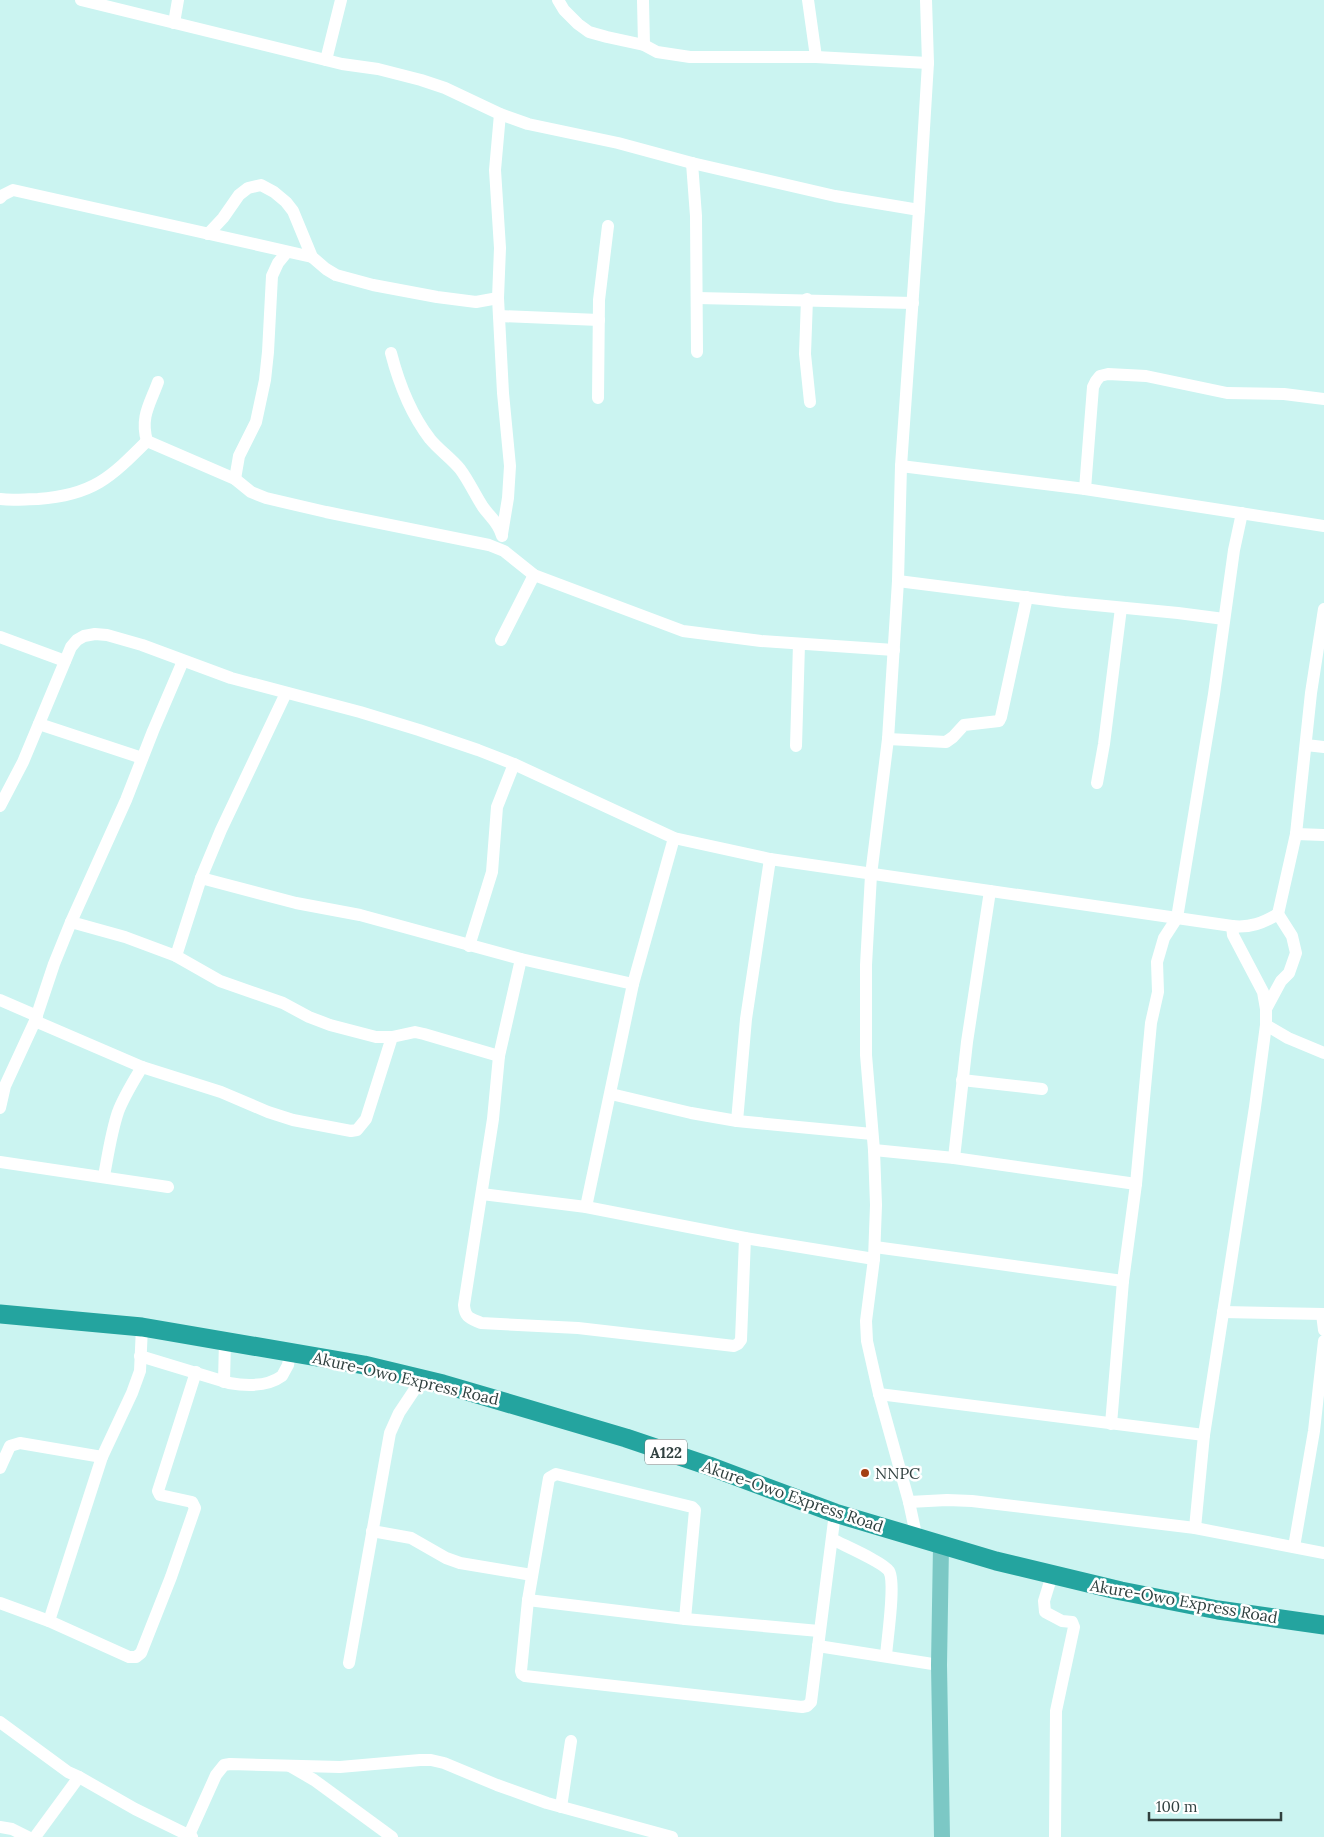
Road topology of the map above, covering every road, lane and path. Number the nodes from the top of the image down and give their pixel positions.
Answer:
1 (81, 0) edge
2 (178, 0) edge
3 (341, 0) edge
4 (558, 0) edge
5 (643, 0) edge
6 (808, 0) edge
7 (926, 0) edge
8 (174, 23) junction
9 (644, 45) junction
10 (816, 57) junction
11 (326, 60) junction
12 (928, 63) junction
13 (500, 114) junction
14 (692, 163) junction
15 (0, 198) edge
16 (919, 210) junction
17 (608, 226) dead end
18 (208, 234) junction
19 (287, 252) junction
20 (312, 257) junction
21 (498, 298) junction
22 (697, 298) junction
23 (806, 299) junction
24 (913, 303) junction
25 (499, 316) junction
26 (599, 320) junction
27 (697, 352) dead end
28 (391, 353) dead end
29 (158, 382) dead end
30 (598, 398) dead end
31 (1324, 399) edge
32 (810, 402) dead end
33 (147, 441) junction
34 (902, 466) junction
35 (235, 479) junction
36 (1085, 489) junction
37 (0, 499) edge
38 (1242, 513) junction
39 (1324, 526) edge
40 (502, 534) junction
41 (504, 551) junction
42 (534, 575) junction
43 (898, 581) junction
44 (1027, 597) junction
45 (1121, 608) junction
46 (1324, 609) edge
47 (1224, 619) junction
48 (0, 637) edge
49 (501, 640) dead end
50 (799, 644) junction
51 (894, 650) junction
52 (65, 661) junction
53 (183, 661) junction
54 (286, 693) junction
55 (39, 724) junction
56 (888, 739) junction
57 (796, 746) dead end
58 (1306, 746) junction
59 (1324, 747) edge
60 (142, 758) junction
61 (514, 764) junction
62 (1098, 783) dead end
63 (0, 806) edge
64 (1296, 834) junction
65 (1324, 835) edge
66 (674, 838) junction
67 (770, 859) junction
68 (871, 875) junction
69 (201, 878) junction
70 (990, 891) junction
71 (1278, 914) junction
72 (1177, 918) junction
73 (71, 922) junction
74 (1232, 926) junction
75 (469, 946) junction
76 (176, 956) junction
77 (521, 960) junction
78 (633, 984) junction
79 (0, 1000) edge
80 (1266, 1009) junction
81 (36, 1018) junction
82 (1266, 1025) junction
83 (392, 1037) junction
84 (1324, 1052) edge
85 (499, 1056) junction
86 (142, 1067) junction
87 (962, 1080) junction
88 (1042, 1089) dead end
89 (610, 1094) junction
90 (0, 1108) edge
91 (737, 1120) junction
92 (872, 1134) junction
93 (874, 1150) junction
94 (954, 1158) junction
95 (0, 1162) edge
96 (104, 1176) junction
97 (1136, 1184) junction
98 (168, 1187) dead end
99 (482, 1194) junction
100 (586, 1207) junction
101 (745, 1238) junction
102 (874, 1253) junction
103 (1123, 1281) junction
104 (1223, 1312) junction
105 (0, 1314) edge
106 (1323, 1314) edge
107 (142, 1327) junction
108 (1324, 1330) edge
109 (225, 1340) junction
110 (1324, 1341) edge
111 (290, 1352) junction
112 (140, 1356) junction
113 (196, 1372) junction
114 (421, 1380) junction
115 (224, 1382) junction
116 (879, 1394) junction
117 (1111, 1424) junction
118 (1204, 1435) junction
119 (1319, 1437) edge
120 (102, 1457) junction
121 (0, 1468) edge
122 (909, 1502) junction
123 (835, 1513) junction
124 (1195, 1528) junction
125 (372, 1531) junction
126 (916, 1538) junction
127 (832, 1539) junction
128 (941, 1546) junction
129 (1294, 1547) junction
130 (1324, 1553) edge
131 (532, 1576) junction
132 (1052, 1576) junction
133 (528, 1600) junction
134 (0, 1603) edge
135 (685, 1619) junction
136 (49, 1620) junction
137 (1324, 1625) edge
138 (819, 1631) junction
139 (818, 1646) junction
140 (886, 1656) junction
141 (349, 1663) dead end
142 (939, 1665) junction
143 (0, 1722) edge
144 (571, 1741) dead end
145 (290, 1766) junction
146 (79, 1777) junction
147 (560, 1807) junction
148 (0, 1827) edge
149 (191, 1836) edge
150 (28, 1837) edge
151 (35, 1837) edge
152 (392, 1837) edge
153 (672, 1837) edge
154 (942, 1837) edge
155 (1055, 1837) edge

1 - 8 street
2 - 8 street
3 - 11 street
4 - 9 street
5 - 9 street
6 - 10 street
7 - 12 street
8 - 11 street
9 - 10 street
10 - 12 street
11 - 13 street
12 - 16 street
13 - 14 street
13 - 21 street
14 - 16 street
14 - 22 street
15 - 18 street
16 - 24 street
17 - 26 street
18 - 19 street
18 - 20 street
19 - 20 street
19 - 35 street
20 - 21 street
21 - 25 street
22 - 23 street
22 - 27 street
23 - 24 street
23 - 32 street
24 - 34 street
25 - 26 street
25 - 40 street
26 - 30 street
28 - 40 street
29 - 33 street
31 - 36 street
33 - 35 street
33 - 37 street
34 - 36 street
34 - 43 street
35 - 41 street
36 - 38 street
38 - 39 street
38 - 47 street
40 - 41 street
41 - 42 street
42 - 49 street
42 - 50 street
43 - 44 street
43 - 51 street
44 - 45 street
44 - 56 street
45 - 47 street
45 - 62 street
46 - 58 street
47 - 72 street
48 - 52 street
50 - 51 street
50 - 57 street
51 - 56 street
52 - 53 street
52 - 55 street
53 - 54 street
53 - 60 street
54 - 61 street
54 - 69 street
55 - 60 street
55 - 63 street
56 - 68 street
58 - 59 street
58 - 64 street
60 - 73 street
61 - 66 street
61 - 75 street
64 - 65 street
64 - 71 street
66 - 67 street
66 - 78 street
67 - 68 street
67 - 91 street
68 - 70 street
68 - 92 street
69 - 75 street
69 - 76 street
70 - 72 street
70 - 87 street
71 - 74 street
71 - 80 street
72 - 74 street
72 - 97 street
73 - 76 street
73 - 81 street
74 - 80 street
75 - 77 street
76 - 83 street
77 - 78 street
77 - 85 street
78 - 89 street
79 - 81 street
80 - 82 street
81 - 86 street
81 - 90 street
82 - 84 street
82 - 104 street
83 - 85 street
83 - 86 street
85 - 99 street
86 - 96 street
87 - 88 street
87 - 94 street
89 - 91 street
89 - 100 street
91 - 92 street
92 - 93 street
93 - 94 street
93 - 102 street
94 - 97 street
95 - 96 street
96 - 98 street
97 - 103 street
99 - 100 street
99 - 101 street
100 - 101 street
101 - 102 street
102 - 103 street
102 - 116 street
103 - 117 street
104 - 106 street
104 - 118 street
105 - 107 highway, Akure-Owo Express Road / A122
106 - 108 street
107 - 109 highway, Akure-Owo Express Road / A122
107 - 112 street
109 - 111 highway, Akure-Owo Express Road / A122
109 - 115 street
110 - 119 street
111 - 114 highway, Akure-Owo Express Road / A122
111 - 115 street
112 - 113 street
112 - 120 street
113 - 115 street
113 - 136 street
114 - 123 highway, Akure-Owo Express Road / A122
114 - 125 street
116 - 117 street
116 - 122 street
117 - 118 street
118 - 124 street
119 - 129 street
120 - 121 street
120 - 136 street
122 - 124 street
122 - 126 street
123 - 126 highway, Akure-Owo Express Road / A122
123 - 127 street
124 - 129 street
125 - 131 street
125 - 141 street
126 - 128 highway, Akure-Owo Express Road / A122
127 - 138 street
127 - 140 street
128 - 132 highway, Akure-Owo Express Road / A122
128 - 142 main road
129 - 130 street
131 - 133 street
131 - 135 street
132 - 137 highway, Akure-Owo Express Road / A122
132 - 155 street
133 - 135 street
133 - 139 street
134 - 136 street
135 - 138 street
138 - 139 street
139 - 140 street
140 - 142 street
142 - 154 main road
143 - 146 street
144 - 147 street
145 - 147 street
145 - 149 street
145 - 152 street
146 - 149 street
146 - 151 street
147 - 153 street
148 - 150 street

